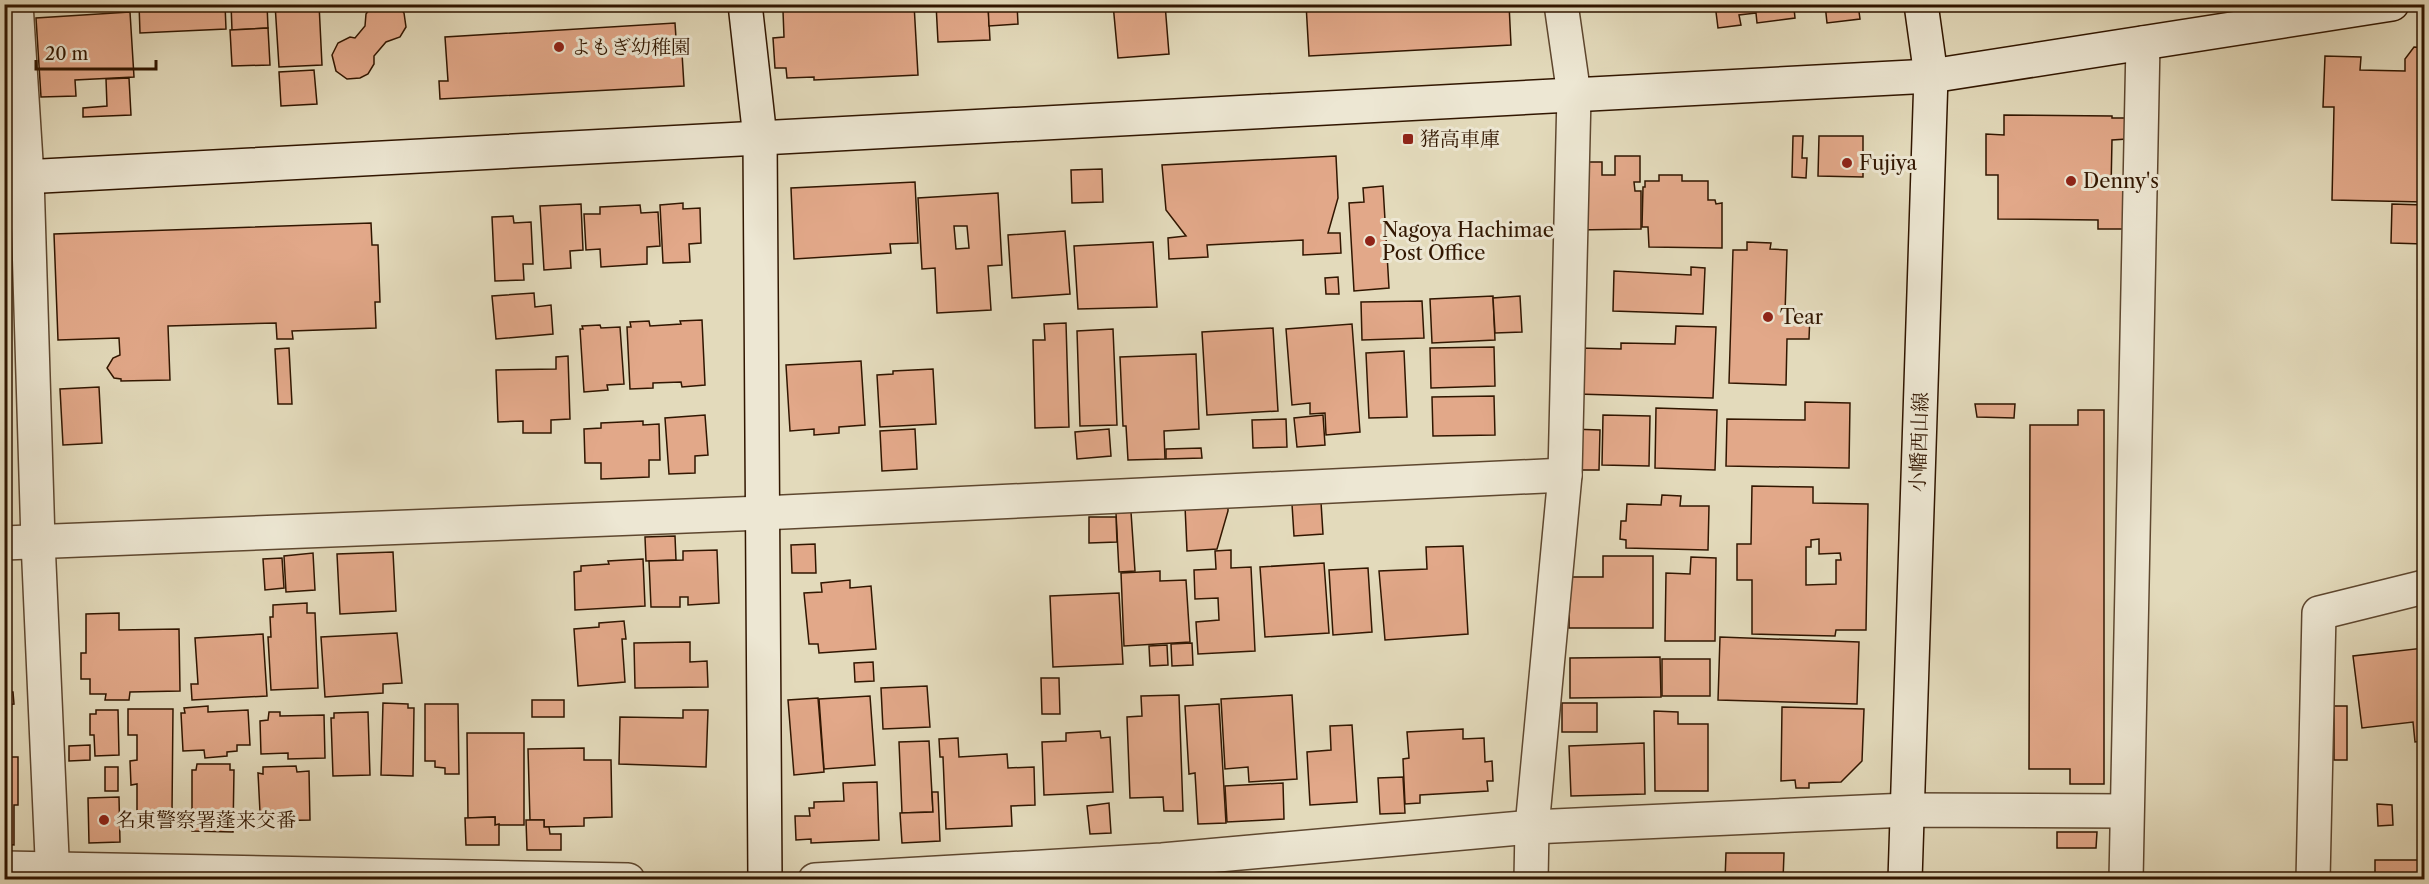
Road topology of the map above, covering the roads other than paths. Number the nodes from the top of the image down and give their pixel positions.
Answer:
1 (16, 4) edge
2 (745, 4) edge
3 (1561, 4) edge
4 (1922, 4) edge
5 (2392, 4) edge
6 (2143, 43) junction
7 (1931, 76) junction
8 (1574, 95) junction
9 (760, 138) junction
10 (16, 177) edge
11 (1565, 475) junction
12 (762, 513) junction
13 (38, 541) junction
14 (4, 543) edge
15 (2424, 587) edge
16 (1907, 810) junction
17 (2126, 811) junction
18 (1532, 827) junction
19 (4, 868) edge
20 (1162, 870) edge
21 (53, 874) edge
22 (628, 879) edge
23 (765, 879) edge
24 (815, 879) edge
25 (1531, 879) edge
26 (1905, 879) edge
27 (2126, 879) edge
28 (2313, 879) edge

1 - 10 street
2 - 9 street
3 - 8 street
4 - 7 street, 小幡西山線
5 - 6 street
6 - 7 street
6 - 17 street
7 - 8 street
7 - 16 street, 小幡西山線
8 - 9 street
8 - 11 street
9 - 10 street
9 - 12 street
10 - 13 street
11 - 12 street
11 - 18 street
12 - 13 street
12 - 23 street
13 - 14 street
13 - 21 street
15 - 28 street
16 - 17 street
16 - 18 street
16 - 26 street, 小幡西山線
17 - 27 street
18 - 20 street
18 - 25 street
19 - 21 street
20 - 24 street
21 - 22 street

